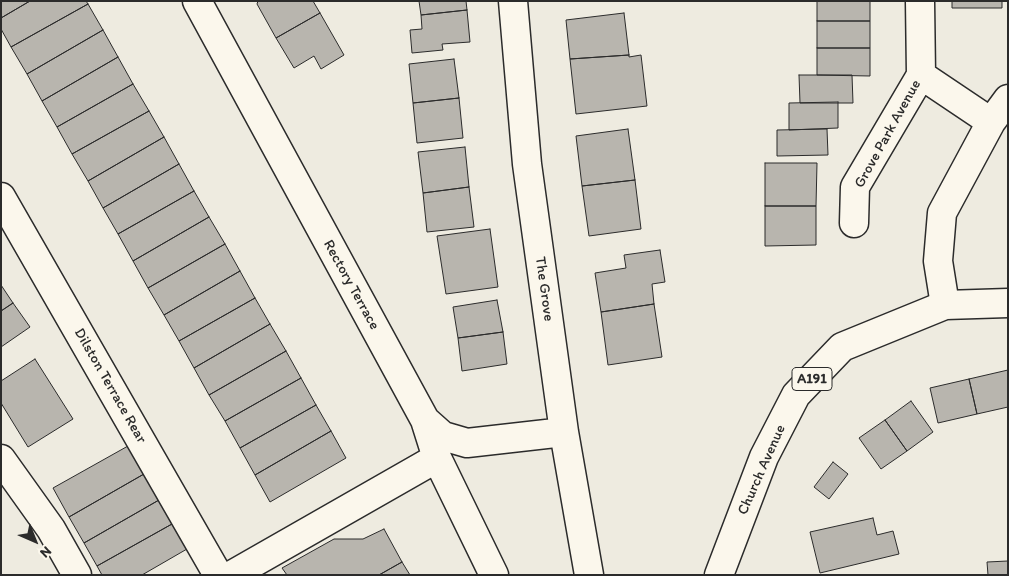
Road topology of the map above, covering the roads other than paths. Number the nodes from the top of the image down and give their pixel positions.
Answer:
1 (197, 1) edge
2 (514, 1) edge
3 (920, 1) edge
4 (921, 75) junction
5 (1008, 98) edge
6 (991, 122) junction
7 (1, 197) edge
8 (854, 223) dead end
9 (1008, 303) edge
10 (945, 305) junction
11 (425, 420) junction
12 (564, 432) junction
13 (437, 458) junction
14 (1, 459) edge
15 (268, 566) edge
16 (77, 575) edge
17 (218, 575) edge
18 (232, 575) edge
19 (494, 575) edge
20 (589, 575) edge
21 (720, 575) edge

1 - 11 street, Rectory Terrace
2 - 12 street, The Grove
3 - 4 street, Grove Park Avenue
4 - 6 street, Grove Park Avenue
4 - 8 street, Grove Park Avenue
5 - 6 street
6 - 10 street
7 - 17 street, Dilston Terrace Rear
9 - 10 street, Church Avenue / A191
10 - 21 street, Church Avenue / A191
11 - 12 street
11 - 13 street, Rectory Terrace
12 - 20 street, The Grove
13 - 15 street
13 - 19 street, Rectory Terrace
14 - 16 street
15 - 18 street

